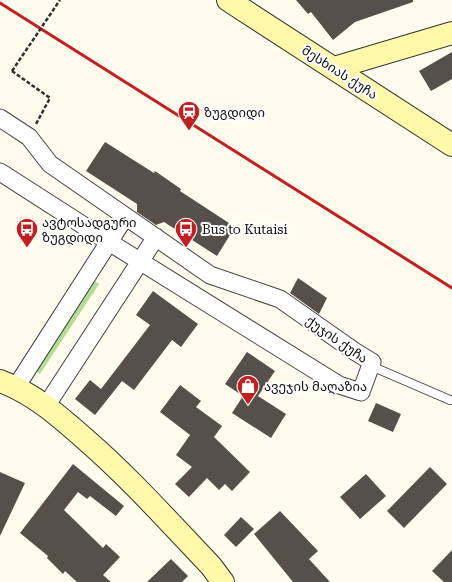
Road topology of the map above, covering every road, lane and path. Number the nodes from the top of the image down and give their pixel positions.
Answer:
1 (60, 0) edge
2 (228, 0) edge
3 (452, 33) edge
4 (334, 68) junction
5 (0, 118) edge
6 (29, 137) junction
7 (452, 145) edge
8 (0, 172) edge
9 (125, 217) junction
10 (156, 237) junction
11 (109, 242) junction
12 (140, 261) junction
13 (371, 366) junction
14 (8, 384) edge
15 (450, 400) dead end
16 (46, 406) junction
17 (223, 582) edge

1 - 6 path, bridge
2 - 4 street, მესხიას ქუჩა
3 - 4 street
4 - 7 street, მესხიას ქუჩა
5 - 6 street, ქუჯის ქუჩა
6 - 9 street, ქუჯის ქუჩა
8 - 11 street, ქუჯის ქუჩა
9 - 10 street, ქუჯის ქუჩა
9 - 11 street
10 - 12 street
10 - 13 street, ქუჯის ქუჩა
11 - 12 street, ქუჯის ქუჩა
11 - 14 street
12 - 13 street, ქუჯის ქუჩა
12 - 16 street
13 - 15 lane
14 - 16 street
16 - 17 street

